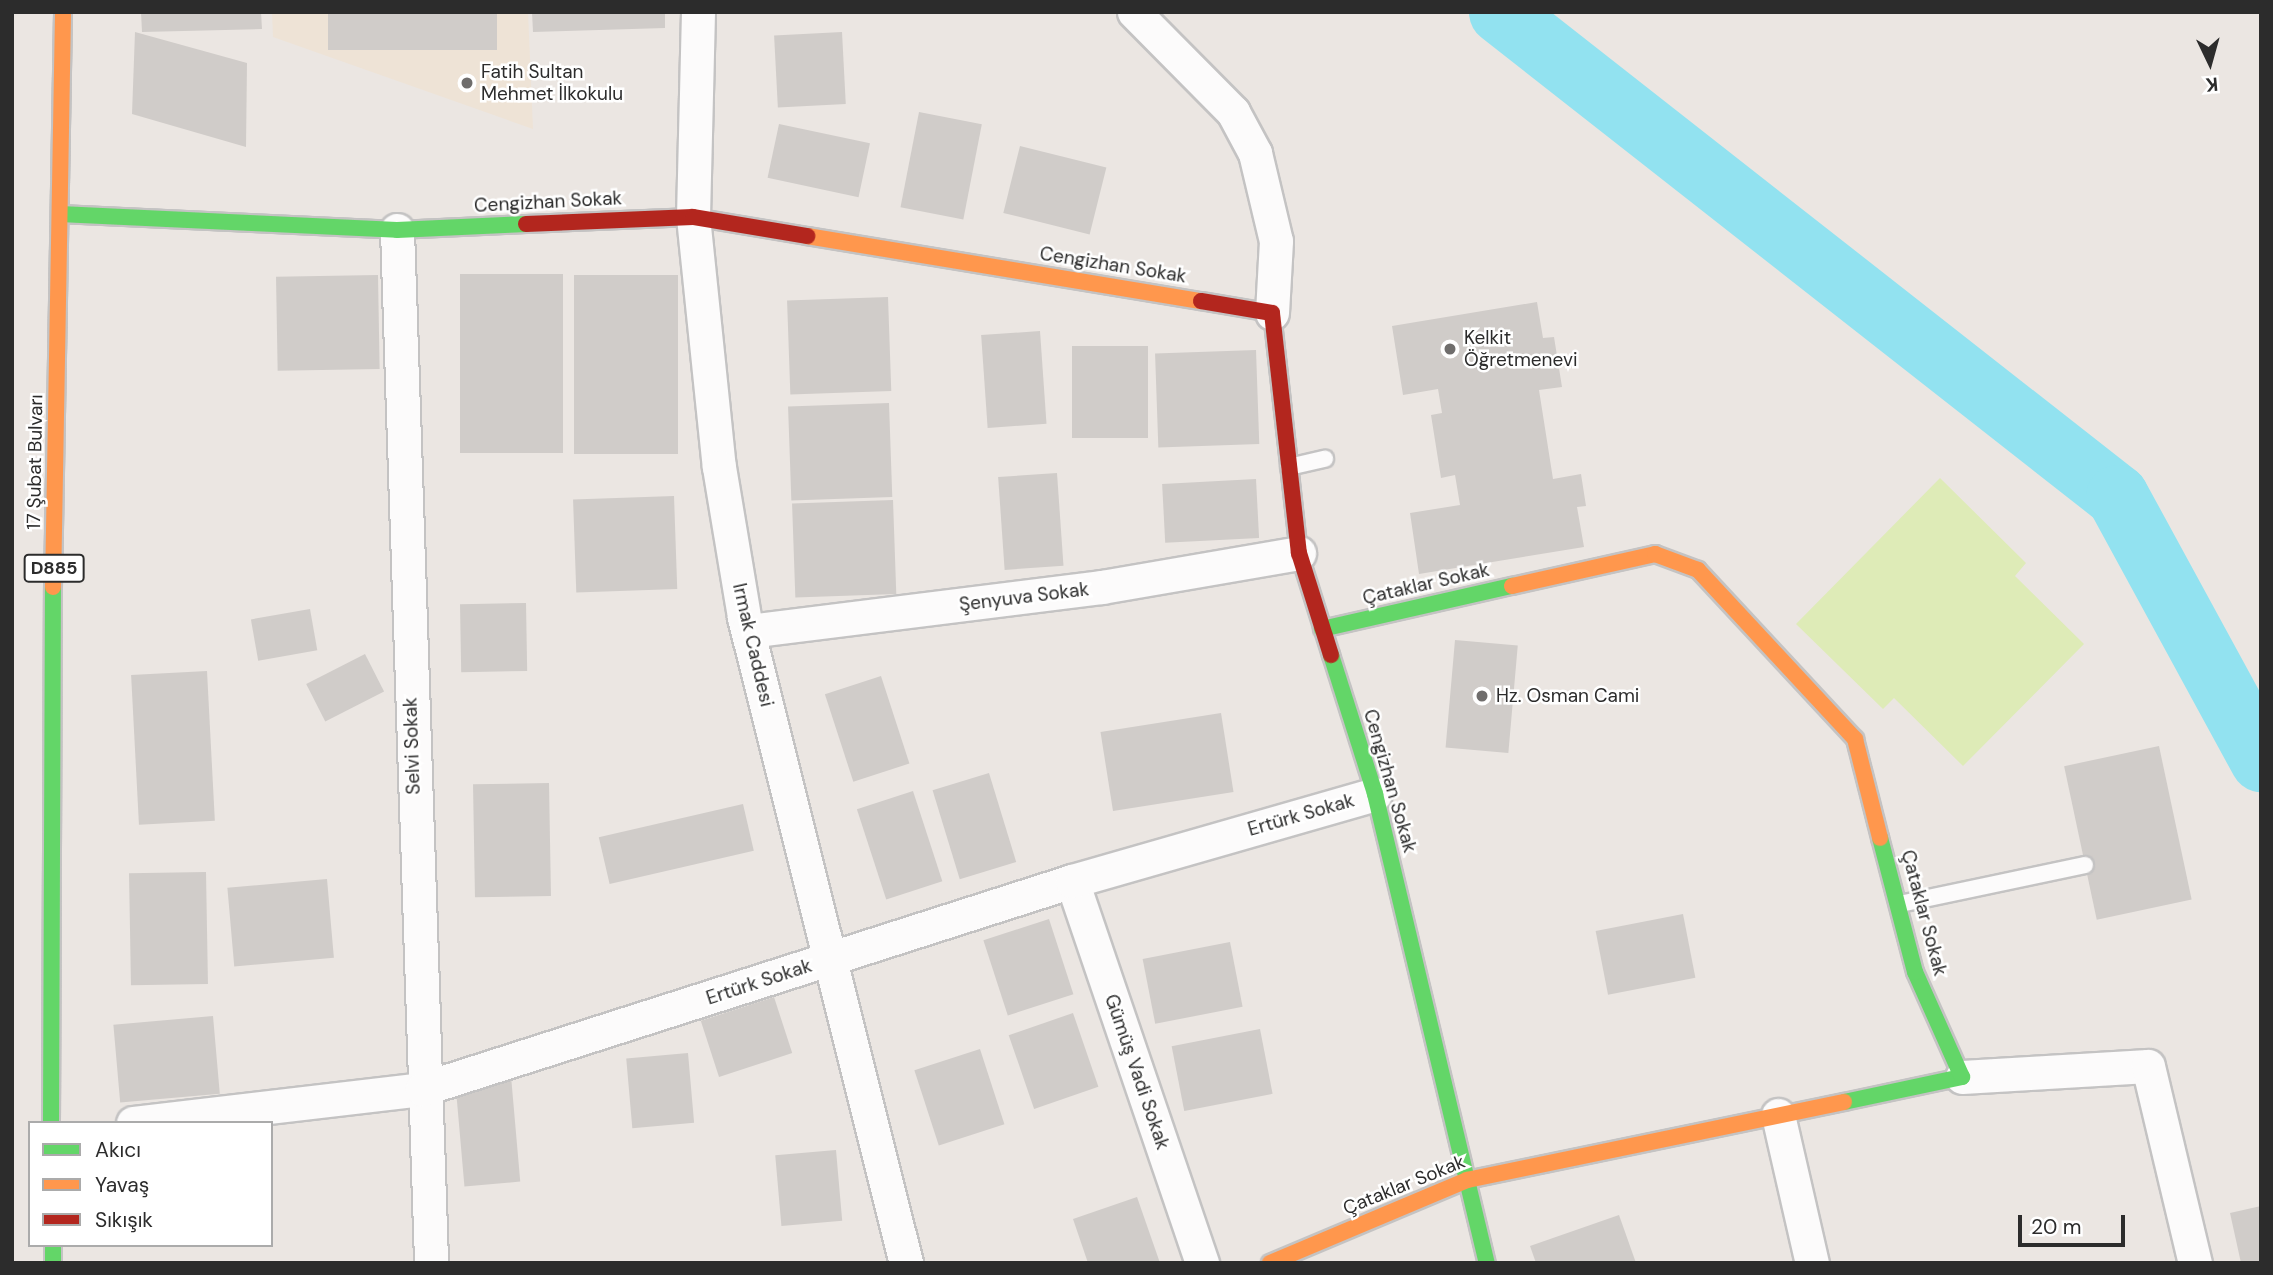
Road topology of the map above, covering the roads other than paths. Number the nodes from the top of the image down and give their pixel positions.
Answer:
1 (63, 12) edge
2 (698, 12) edge
3 (1134, 12) edge
4 (60, 214) junction
5 (693, 216) junction
6 (397, 230) junction
7 (1272, 313) junction
8 (1325, 459) dead end
9 (1286, 467) junction
10 (1299, 553) junction
11 (1322, 629) junction
12 (748, 631) junction
13 (1375, 794) junction
14 (2085, 866) dead end
15 (1072, 881) junction
16 (1900, 904) junction
17 (830, 960) junction
18 (1962, 1077) junction
19 (422, 1089) junction
20 (1778, 1115) junction
21 (51, 1121) edge
22 (150, 1121) edge
23 (1468, 1180) junction
24 (431, 1263) edge
25 (906, 1263) edge
26 (1202, 1263) edge
27 (1270, 1263) edge
28 (1487, 1263) edge
29 (1812, 1263) edge
30 (2195, 1263) edge

1 - 4 main road, 17 Şubat Bulvarı / D885
2 - 5 street, Irmak Caddesi
3 - 7 street
4 - 6 main road, Cengizhan Sokak
4 - 21 main road, 17 Şubat Bulvarı / D885
5 - 6 main road, Cengizhan Sokak
5 - 7 main road, Cengizhan Sokak
5 - 12 street, Irmak Caddesi
6 - 19 street, Selvi Sokak
7 - 9 main road, Cengizhan Sokak
8 - 9 lane
9 - 10 main road, Cengizhan Sokak
10 - 11 main road, Cengizhan Sokak
10 - 12 street, Şenyuva Sokak
11 - 13 main road, Cengizhan Sokak
11 - 16 main road, Çataklar Sokak
12 - 17 street, Irmak Caddesi
13 - 15 street, Ertürk Sokak
13 - 23 main road, Cengizhan Sokak
14 - 16 lane
15 - 17 street, Ertürk Sokak
15 - 26 street, Gümüş Vadi Sokak
16 - 18 main road, Çataklar Sokak
17 - 19 street, Ertürk Sokak
17 - 25 street, Irmak Caddesi
18 - 20 main road, Çataklar Sokak
18 - 30 street
19 - 22 street, Ertürk Sokak
19 - 24 street, Selvi Sokak
20 - 23 main road, Çataklar Sokak
20 - 29 street
23 - 27 main road, Çataklar Sokak
23 - 28 main road, Cengizhan Sokak

